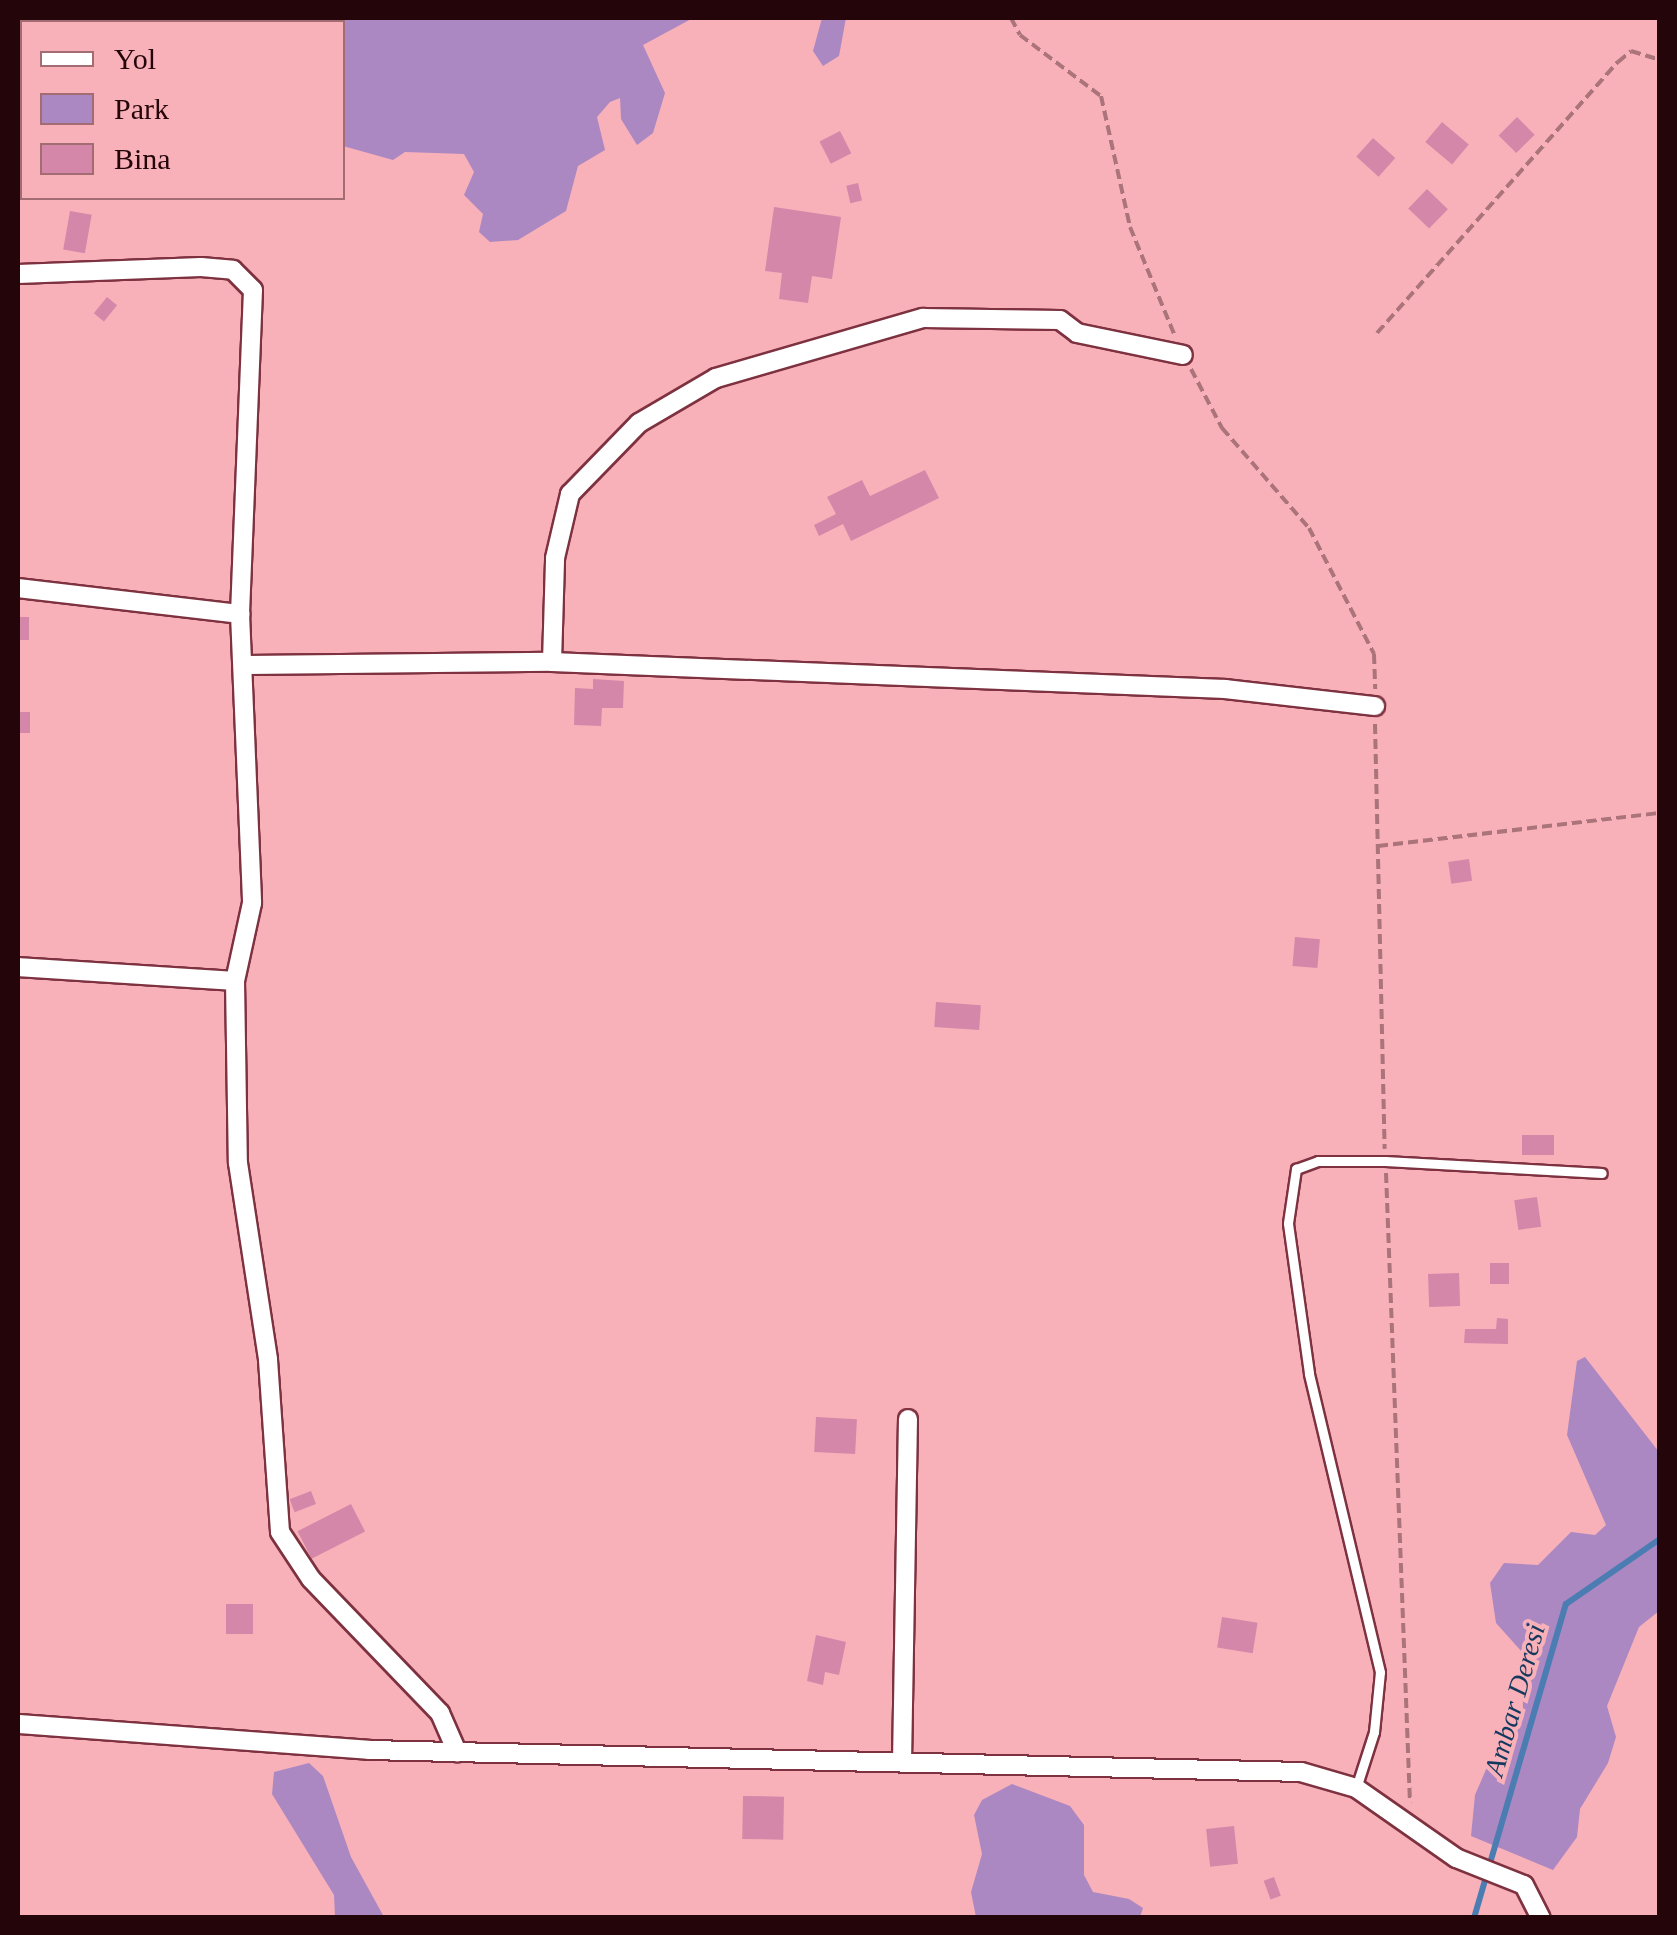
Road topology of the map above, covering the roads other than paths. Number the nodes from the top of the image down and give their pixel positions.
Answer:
1 (18, 274) edge
2 (1183, 355) road end
3 (18, 588) edge
4 (240, 614) junction
5 (552, 662) junction
6 (247, 664) junction
7 (1375, 706) road end
8 (18, 967) edge
9 (234, 981) junction
10 (1602, 1172) dead end
11 (908, 1419) dead end
12 (18, 1724) edge
13 (457, 1752) junction
14 (902, 1762) junction
15 (1356, 1788) junction
16 (1541, 1918) edge

1 - 4 street
2 - 5 street
3 - 4 street
4 - 6 street
5 - 6 street
5 - 7 street
6 - 9 street
8 - 9 street
9 - 13 street
10 - 15 lane
11 - 14 street
12 - 13 street
13 - 14 street
14 - 15 street
15 - 16 street

